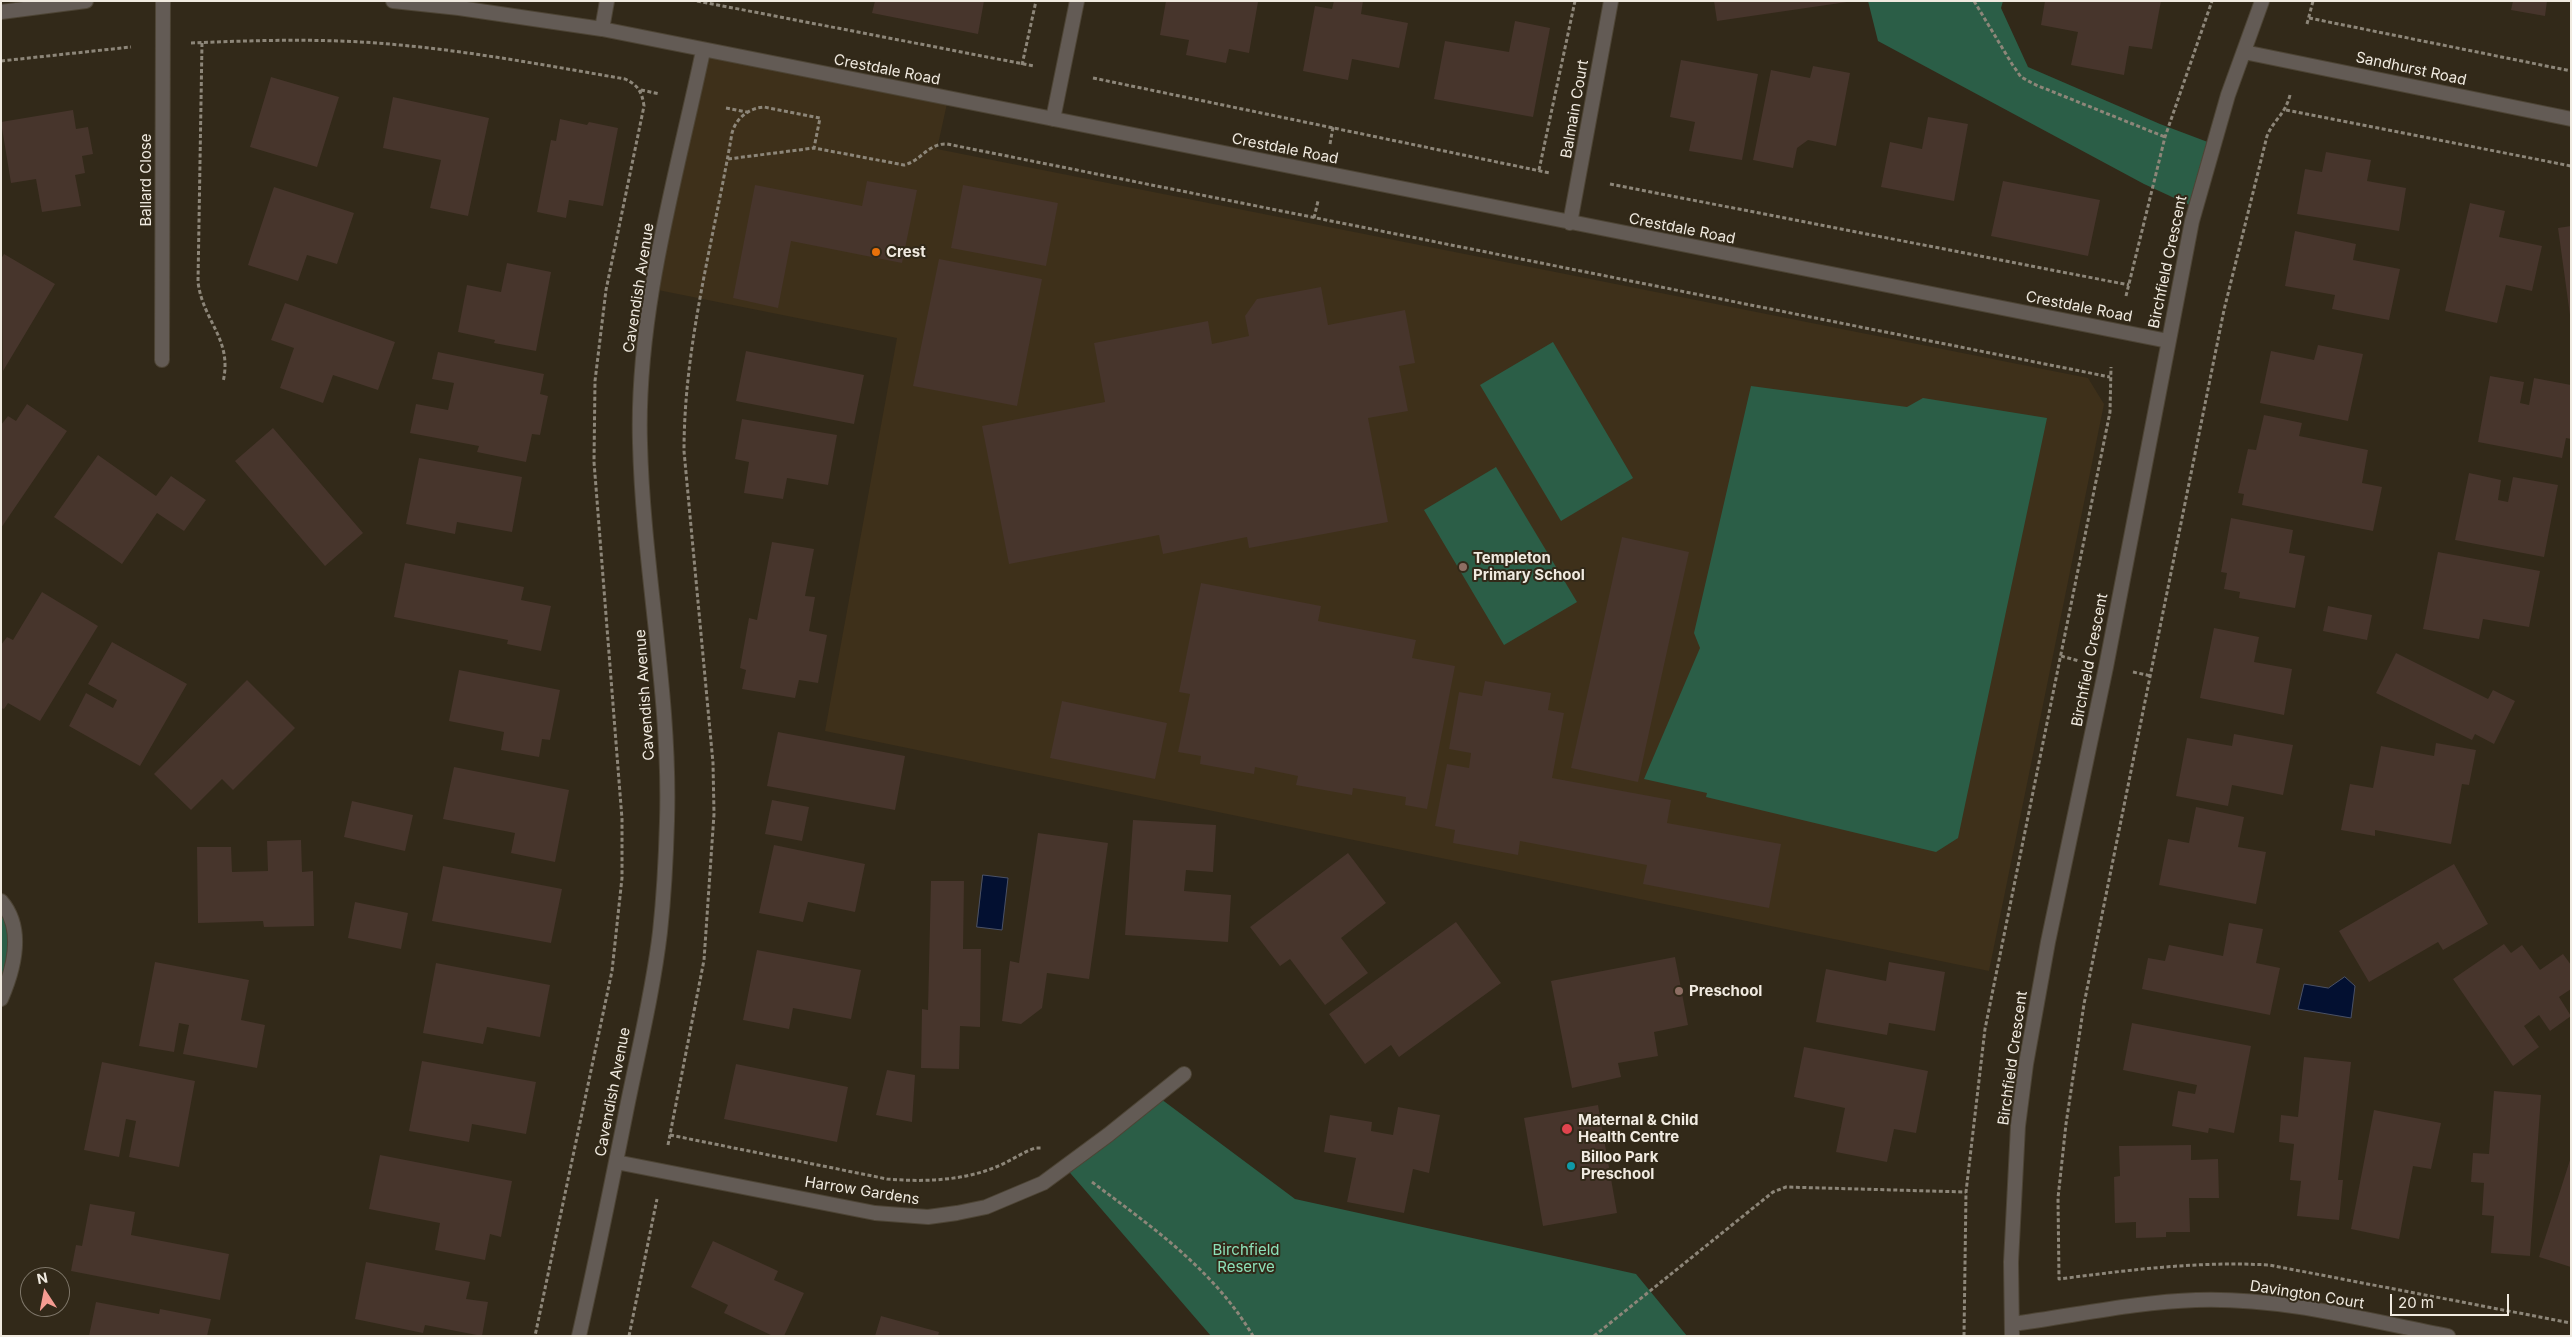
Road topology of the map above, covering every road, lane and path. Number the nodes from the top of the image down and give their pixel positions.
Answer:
1 (86, 1) edge
2 (163, 1) edge
3 (393, 1) edge
4 (607, 1) edge
5 (697, 1) edge
6 (1036, 1) edge
7 (1077, 1) edge
8 (1575, 1) edge
9 (1611, 1) edge
10 (1974, 1) edge
11 (2212, 1) edge
12 (2262, 1) edge
13 (2313, 1) edge
14 (1, 12) edge
15 (2309, 18) junction
16 (2308, 24) dead end
17 (602, 29) junction
18 (202, 43) junction
19 (189, 44) dead end
20 (131, 47) dead end
21 (703, 50) junction
22 (2244, 52) junction
23 (1, 61) edge
24 (1022, 65) junction
25 (1034, 66) dead end
26 (2571, 71) edge
27 (1093, 78) dead end
28 (640, 90) junction
29 (660, 94) dead end
30 (2290, 95) dead end
31 (726, 108) dead end
32 (2286, 110) junction
33 (748, 112) junction
34 (1052, 119) junction
35 (2571, 119) edge
36 (1333, 127) junction
37 (2166, 137) junction
38 (1330, 144) dead end
39 (814, 148) junction
40 (728, 159) junction
41 (2571, 166) edge
42 (1539, 170) junction
43 (1550, 173) dead end
44 (1610, 184) dead end
45 (1318, 201) dead end
46 (1314, 218) junction
47 (1570, 223) junction
48 (2129, 285) junction
49 (2126, 296) dead end
50 (2168, 341) junction
51 (162, 360) dead end
52 (2112, 367) dead end
53 (2110, 377) junction
54 (223, 382) dead end
55 (2061, 656) junction
56 (2082, 661) dead end
57 (2133, 672) dead end
58 (2152, 676) junction
59 (1, 901) edge
60 (1, 999) edge
61 (1184, 1074) dead end
62 (1048, 1152) dead end
63 (616, 1162) junction
64 (1084, 1176) dead end
65 (1966, 1192) junction
66 (658, 1194) dead end
67 (2059, 1279) dead end
68 (2012, 1330) edge
69 (535, 1336) edge
70 (579, 1336) edge
71 (629, 1336) edge
72 (1253, 1336) edge
73 (1594, 1336) edge
74 (1964, 1336) edge
75 (2448, 1336) edge

1 - 14 street
2 - 51 street, Ballard Close
3 - 17 street, Crestdale Road
4 - 17 street
5 - 24 path
6 - 24 path
7 - 34 street
8 - 42 path
9 - 47 street, Balmain Court
10 - 37 path
11 - 37 path
12 - 22 street, Birchfield Crescent
13 - 15 path
15 - 16 path
15 - 26 path
17 - 21 street, Crestdale Road
18 - 19 path
18 - 28 path
18 - 54 path
20 - 23 path
21 - 34 street, Crestdale Road
21 - 63 street, Cavendish Avenue
22 - 35 street, Sandhurst Road
22 - 50 street, Birchfield Crescent
24 - 25 path
27 - 36 path
28 - 29 path
28 - 69 path
30 - 32 path
31 - 33 path
32 - 41 path
32 - 58 path
33 - 39 path
33 - 40 path
34 - 47 street, Crestdale Road
36 - 38 path
36 - 42 path
37 - 48 path
39 - 40 path
39 - 46 path
40 - 62 path
42 - 43 path
44 - 48 path
45 - 46 path
46 - 53 path
47 - 50 street, Crestdale Road
48 - 49 path
50 - 68 street, Birchfield Crescent
52 - 53 path
53 - 55 path
55 - 56 path
55 - 65 path
57 - 58 path
58 - 67 path
59 - 60 street
61 - 63 street, Harrow Gardens
63 - 70 street, Cavendish Avenue
64 - 72 path
65 - 73 path
65 - 74 path
66 - 71 path
68 - 75 street, Davington Court

